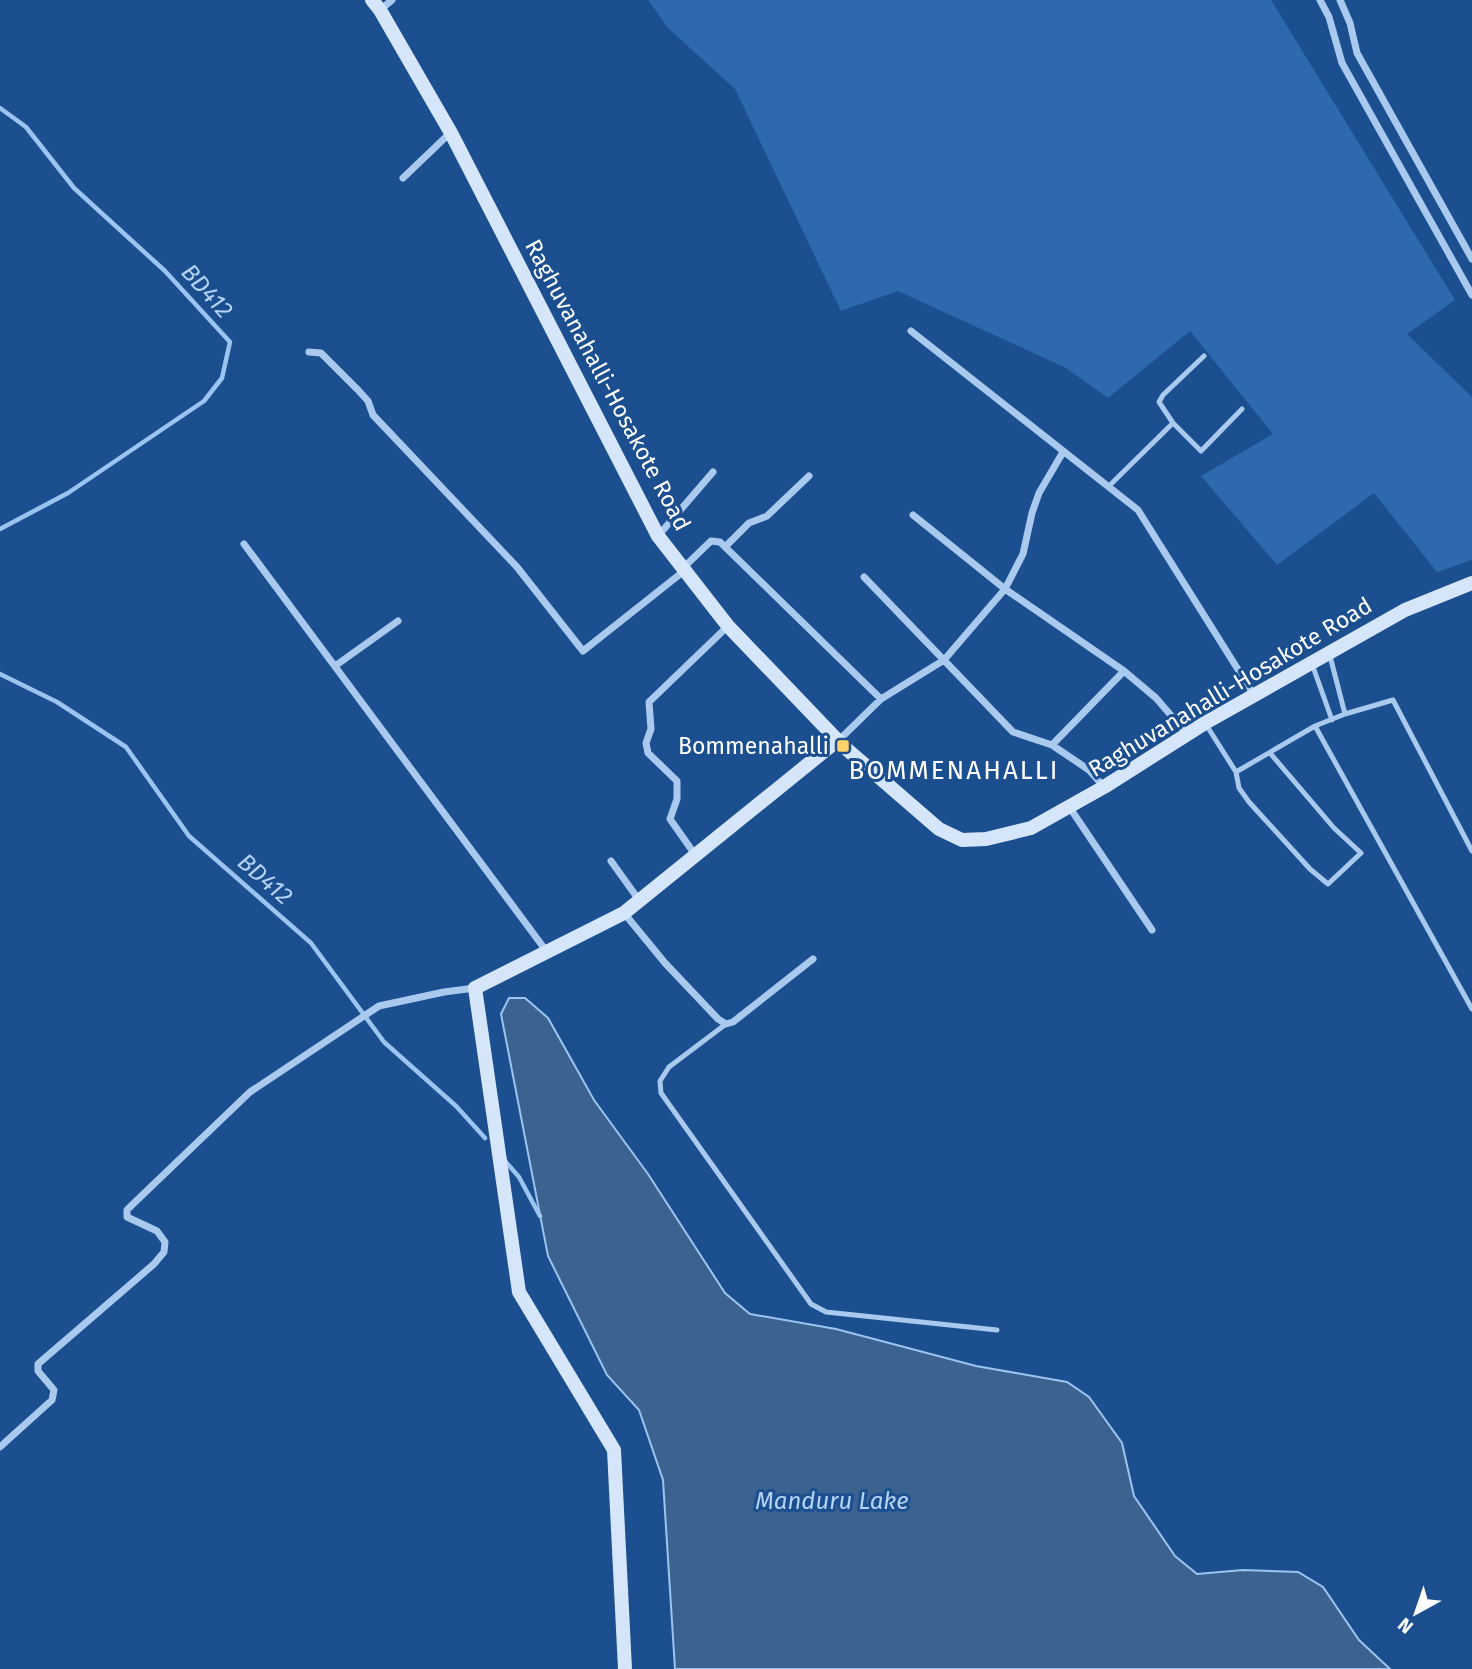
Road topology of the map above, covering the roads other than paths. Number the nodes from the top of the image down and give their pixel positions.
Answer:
1 (392, 0) edge
2 (1320, 0) edge
3 (1340, 0) edge
4 (376, 5) edge
5 (1357, 53) junction
6 (1342, 63) junction
7 (451, 133) junction
8 (403, 178) dead end
9 (1472, 259) edge
10 (1472, 295) edge
11 (911, 331) dead end
12 (309, 352) dead end
13 (1204, 356) dead end
14 (1242, 410) dead end
15 (1173, 423) junction
16 (1063, 452) junction
17 (713, 472) dead end
18 (809, 476) dead end
19 (1108, 487) junction
20 (914, 515) dead end
21 (658, 536) junction
22 (244, 544) dead end
23 (725, 547) junction
24 (683, 570) junction
25 (864, 577) dead end
26 (1472, 583) edge
27 (1005, 589) junction
28 (398, 621) dead end
29 (728, 626) junction
30 (1329, 653) junction
31 (944, 660) junction
32 (1312, 664) junction
33 (335, 666) junction
34 (1124, 671) junction
35 (1254, 695) junction
36 (881, 699) junction
37 (1345, 714) junction
38 (1332, 720) junction
39 (1205, 723) junction
40 (1315, 726) junction
41 (1188, 734) junction
42 (838, 740) junction
43 (1052, 745) junction
44 (1270, 753) junction
45 (1236, 772) junction
46 (1104, 788) junction
47 (1070, 808) junction
48 (1472, 851) edge
49 (694, 853) junction
50 (611, 861) dead end
51 (639, 901) junction
52 (624, 913) junction
53 (1152, 930) dead end
54 (547, 952) junction
55 (813, 959) dead end
56 (475, 988) junction
57 (1472, 1009) edge
58 (726, 1024) junction
59 (997, 1330) dead end
60 (0, 1447) edge
61 (625, 1669) edge

1 - 4 street
2 - 6 street
3 - 5 street
4 - 7 main road, Raghuvanahalli-Hosakote Road
5 - 6 street
5 - 9 street
6 - 10 street
7 - 8 street
7 - 21 main road, Raghuvanahalli-Hosakote Road
11 - 16 street
12 - 24 street
13 - 15 lane
14 - 15 lane
15 - 19 lane
16 - 19 street
16 - 27 street
17 - 21 street
18 - 23 street
19 - 35 street
20 - 27 street
21 - 24 main road, Raghuvanahalli-Hosakote Road
22 - 33 street
23 - 24 street
23 - 36 street
24 - 29 main road, Raghuvanahalli-Hosakote Road
25 - 31 street
26 - 30 main road, Raghuvanahalli-Hosakote Road
27 - 31 street
27 - 34 street
28 - 33 street
29 - 42 main road, Raghuvanahalli-Hosakote Road
29 - 49 street
30 - 32 main road, Raghuvanahalli-Hosakote Road
30 - 37 lane
31 - 36 street
31 - 43 street
32 - 35 main road, Raghuvanahalli-Hosakote Road
32 - 38 lane
33 - 54 street
34 - 41 street
34 - 43 street
35 - 39 main road, Raghuvanahalli-Hosakote Road
36 - 42 street
37 - 38 lane
37 - 48 lane
38 - 40 lane
39 - 41 main road, Raghuvanahalli-Hosakote Road
39 - 45 lane
40 - 44 lane
40 - 57 lane
41 - 46 main road, Raghuvanahalli-Hosakote Road
42 - 47 main road, Raghuvanahalli-Hosakote Road
42 - 49 main road
43 - 46 street
44 - 45 lane
44 - 45 lane
46 - 47 main road, Raghuvanahalli-Hosakote Road
47 - 53 street
49 - 51 main road
50 - 51 street
51 - 52 main road
52 - 54 main road
52 - 58 street
54 - 56 main road
55 - 58 street
56 - 60 street
56 - 61 main road
58 - 59 lane

